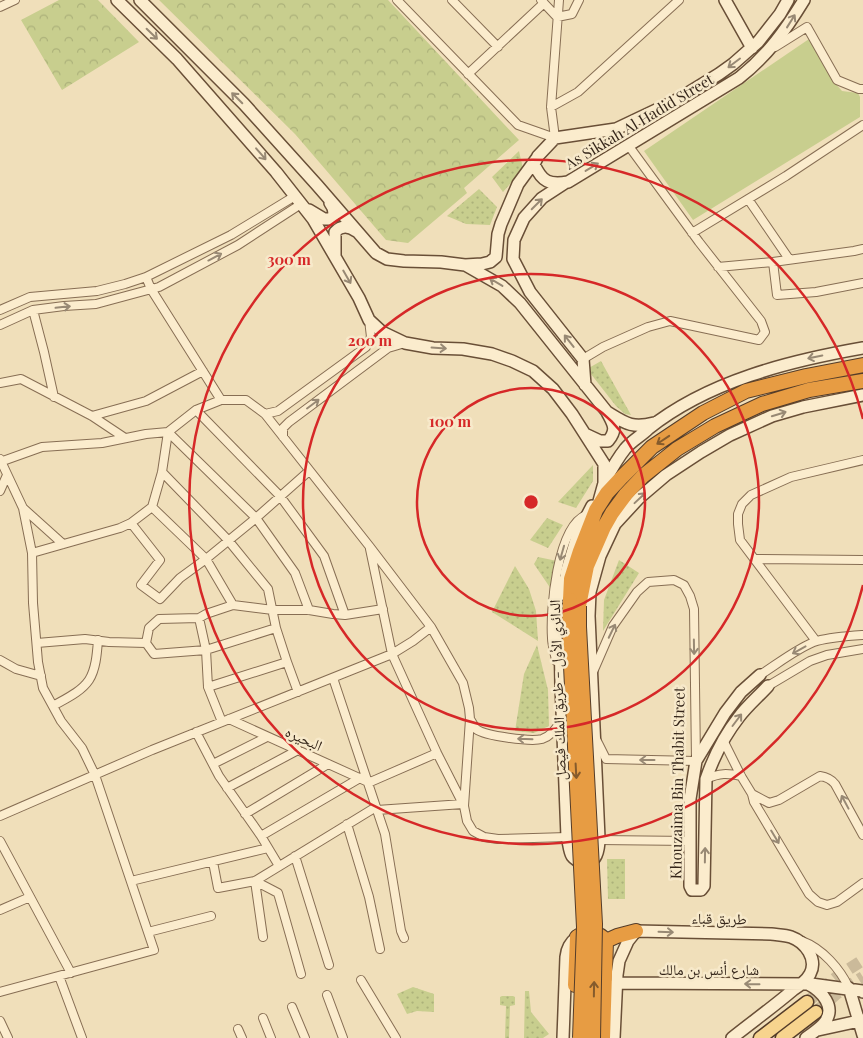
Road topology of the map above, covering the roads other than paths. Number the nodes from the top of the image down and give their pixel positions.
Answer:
1 (9, 0) edge
2 (15, 0) edge
3 (117, 0) edge
4 (140, 0) edge
5 (397, 0) edge
6 (452, 0) edge
7 (559, 0) edge
8 (578, 0) edge
9 (679, 0) edge
10 (725, 0) edge
11 (788, 0) edge
12 (804, 0) edge
13 (543, 2) edge
14 (0, 7) edge
15 (558, 17) junction
16 (498, 46) junction
17 (752, 48) junction
18 (769, 50) junction
19 (468, 74) junction
20 (863, 89) edge
21 (551, 107) junction
22 (863, 125) edge
23 (555, 138) junction
24 (626, 147) junction
25 (538, 156) junction
26 (568, 182) junction
27 (318, 185) junction
28 (748, 199) junction
29 (298, 200) junction
30 (358, 232) junction
31 (692, 233) junction
32 (231, 235) junction
33 (238, 245) junction
34 (863, 249) edge
35 (335, 257) junction
36 (496, 257) junction
37 (789, 260) junction
38 (514, 262) junction
39 (773, 262) junction
40 (465, 265) junction
41 (718, 267) junction
42 (146, 277) junction
43 (863, 284) edge
44 (151, 289) junction
45 (520, 304) junction
46 (0, 310) edge
47 (33, 310) junction
48 (369, 320) junction
49 (0, 325) edge
50 (405, 343) junction
51 (863, 348) edge
52 (583, 359) junction
53 (863, 365) edge
54 (203, 371) junction
55 (863, 381) edge
56 (0, 383) edge
57 (585, 385) junction
58 (863, 395) edge
59 (54, 397) junction
60 (221, 400) junction
61 (196, 410) junction
62 (607, 412) junction
63 (265, 414) junction
64 (92, 416) junction
65 (656, 423) junction
66 (168, 432) junction
67 (584, 433) junction
68 (282, 437) junction
69 (124, 438) junction
70 (863, 460) edge
71 (0, 461) edge
72 (309, 471) junction
73 (162, 472) junction
74 (7, 475) junction
75 (604, 483) junction
76 (0, 491) edge
77 (280, 496) junction
78 (23, 508) junction
79 (152, 508) junction
80 (592, 512) junction
81 (256, 518) junction
82 (131, 523) junction
83 (609, 526) junction
84 (228, 540) junction
85 (63, 544) junction
86 (370, 547) junction
87 (580, 551) junction
88 (32, 553) junction
89 (206, 559) junction
90 (754, 559) junction
91 (863, 560) edge
92 (587, 566) junction
93 (564, 581) junction
94 (590, 592) junction
95 (574, 603) junction
96 (233, 605) junction
97 (383, 609) junction
98 (273, 610) junction
99 (309, 610) junction
100 (345, 615) junction
101 (199, 618) junction
102 (431, 627) junction
103 (276, 628) junction
104 (863, 635) edge
105 (98, 640) junction
106 (816, 642) junction
107 (37, 643) junction
108 (146, 643) junction
109 (863, 649) edge
110 (206, 650) junction
111 (392, 654) junction
112 (0, 660) edge
113 (287, 662) junction
114 (592, 675) junction
115 (760, 675) joint
116 (41, 676) junction
117 (334, 678) junction
118 (561, 685) junction
119 (768, 686) joint
120 (208, 687) junction
121 (298, 692) junction
122 (53, 706) junction
123 (562, 716) junction
124 (470, 719) junction
125 (225, 721) junction
126 (196, 732) junction
127 (594, 735) junction
128 (267, 737) junction
129 (723, 740) junction
130 (298, 750) junction
131 (437, 753) junction
132 (696, 760) junction
133 (213, 764) junction
134 (328, 764) junction
135 (95, 775) junction
136 (741, 776) junction
137 (360, 778) junction
138 (706, 779) junction
139 (368, 783) junction
140 (227, 788) junction
141 (752, 794) junction
142 (463, 805) junction
143 (377, 808) junction
144 (245, 814) junction
145 (0, 816) edge
146 (347, 824) junction
147 (863, 835) edge
148 (260, 836) junction
149 (567, 837) junction
150 (603, 840) junction
151 (690, 841) junction
152 (1, 845) edge
153 (268, 848) junction
154 (295, 856) junction
155 (213, 862) junction
156 (279, 866) junction
157 (131, 881) junction
158 (255, 881) junction
159 (863, 883) edge
160 (30, 897) junction
161 (0, 910) edge
162 (211, 916) dead end
163 (148, 932) junction
164 (636, 932) junction
165 (263, 936) dead end
166 (577, 937) junction
167 (404, 938) dead end
168 (795, 939) junction
169 (606, 941) junction
170 (380, 949) dead end
171 (329, 965) dead end
172 (71, 973) junction
173 (300, 974) dead end
174 (59, 976) junction
175 (361, 980) dead end
176 (616, 983) junction
177 (805, 984) junction
178 (849, 988) junction
179 (863, 991) edge
180 (0, 992) edge
181 (326, 995) dead end
182 (807, 1002) tunnel mouth
183 (292, 1006) dead end
184 (816, 1012) tunnel mouth
185 (263, 1018) dead end
186 (861, 1020) edge
187 (0, 1021) edge
188 (238, 1029) dead end
189 (816, 1030) junction
190 (863, 1035) edge
191 (8, 1038) edge
192 (82, 1038) edge
193 (242, 1038) edge
194 (271, 1038) edge
195 (304, 1038) edge
196 (343, 1038) edge
197 (396, 1038) edge
198 (563, 1038) edge
199 (573, 1038) edge
200 (580, 1038) edge
201 (593, 1038) edge
202 (603, 1038) edge
203 (614, 1038) edge
204 (732, 1038) edge
205 (760, 1038) edge
206 (782, 1038) edge
207 (806, 1038) edge

1 - 14 street
2 - 14 street
3 -> 29 main road
27 -> 4 main road
5 - 19 street
6 - 16 street
7 - 15 street
8 - 15 street
9 - 21 street
10 - 17 main road
11 - 17 main road, As Sikkah Al Hadid Street
18 -> 12 main road, As Sikkah Al Hadid Street
13 - 15 street
13 - 16 street
15 - 21 street
16 - 19 street
17 -> 23 main road, As Sikkah Al Hadid Street
18 - 20 street
18 - 24 main road, As Sikkah Al Hadid Street
19 - 23 street
21 - 23 street
22 - 28 street
23 - 25 main road, As Sikkah Al Hadid Street
26 -> 24 main road, As Sikkah Al Hadid Street
24 - 31 street
25 - 26 main road, As Sikkah Al Hadid Street
25 - 36 main road
38 -> 26 main road
27 - 29 main road
27 - 30 main road
28 - 31 street
28 - 37 street
29 - 32 street
29 - 33 street
29 - 35 main road
30 - 35 main road
30 - 40 main road
31 - 41 street
32 - 33 street
32 - 42 street
44 -> 33 street
34 - 37 street
35 -> 48 main road
36 - 38 main road
36 - 40 main road
37 - 39 street
38 - 45 main road
52 -> 38 main road
39 - 41 street
39 - 43 street
45 -> 40 main road
41 - 52 street
42 - 44 street
42 - 46 street
47 -> 44 street
44 - 54 street
45 - 57 main road
47 - 49 street
47 - 59 street
48 - 50 main road
48 - 63 street
50 -> 67 main road
68 -> 50 street
51 -> 65 main road
52 - 57 main road
53 -> 80 highway, الدائري الأول - طريق الملك فيصل
54 - 60 street
54 - 64 street
55 - 83 highway, الدائري الأول - طريق الملك فيصل
56 - 59 street
57 - 62 main road
83 -> 58 main road
59 - 64 street
60 - 61 street
60 - 63 street
61 - 66 street
61 - 77 street
62 - 65 main road
62 - 67 main road
63 - 68 street
64 - 69 street
65 - 75 main road
66 - 69 street
66 - 73 street
66 - 81 street
67 - 75 main road
68 - 72 street
69 - 71 street
70 - 90 street
71 - 74 street
72 - 77 street
72 - 86 street
73 - 79 street
73 - 84 street
74 - 76 street
74 - 78 street
75 - 80 main road
77 - 81 street
77 - 100 street
78 - 85 street
78 - 88 street
79 - 82 street
79 - 89 street
80 - 87 highway, الدائري الأول - طريق الملك فيصل
80 - 93 main road
80 -> 118 street
81 - 84 street
81 - 99 street
82 - 85 street
82 - 89 street
83 - 92 highway, الدائري الأول - طريق الملك فيصل
83 - 94 main road
84 - 89 street
84 - 98 street
85 - 88 street
86 - 97 street
86 - 102 street
87 - 93 main road
87 - 95 highway, الدائري الأول - طريق الملك فيصل
88 - 107 street
89 - 96 street
90 - 91 street
90 - 106 street
92 - 94 main road
92 - 95 highway, الدائري الأول - طريق الملك فيصل
93 - 118 main road
94 - 114 main road
95 -> 200 highway, الدائري الأول - طريق الملك فيصل, bridge
201 -> 95 highway, الدائري الأول - طريق الملك فيصل, bridge
96 - 98 street
96 - 101 street
97 - 100 street
97 - 111 street
98 - 99 street
98 - 103 street
99 - 100 street
101 - 108 street
101 - 110 street
102 - 111 street
102 - 124 street
103 - 110 street
103 - 113 street
104 - 106 street
105 - 107 street
105 - 108 street
105 - 122 street
106 -> 115 street
107 - 116 street
108 - 110 street
109 - 119 street
110 - 120 street
111 - 117 street
111 - 131 street
112 - 116 street
113 - 120 street
113 - 121 street
114 - 127 main road
114 -> 132 street, Khouzaima Bin Thabit Street
115 - 132 main road
116 - 122 street
117 - 121 street
117 - 139 street
118 - 123 main road
129 -> 119 main road
120 - 125 street
121 - 125 street
122 - 135 street
123 -> 124 street
123 - 149 main road
124 - 142 street
125 - 126 street
125 - 128 street, البحيره
126 - 133 street
126 - 135 street
132 -> 127 street
127 - 150 main road
128 - 130 street, البحيره
128 - 133 street
129 - 136 street
129 - 138 main road
130 - 134 street, البحيره
130 - 140 street
131 - 139 street
131 - 142 street
132 - 151 main road, Khouzaima Bin Thabit Street
133 - 140 street
134 - 137 street, البحيره
134 - 144 street
135 - 145 street
135 - 157 street
136 - 138 street
136 - 141 street
137 - 139 street, البحيره
137 - 148 street
151 -> 138 main road, Khouzaima Bin Thabit Street
139 - 143 street
140 - 144 street
147 -> 141 street
141 -> 159 street
142 - 143 street
142 - 149 street
143 - 146 street
143 - 167 street
144 - 148 street
146 - 154 street
146 - 170 street
148 - 153 street
149 - 150 main road
150 - 151 street
152 - 160 street
153 - 155 street
153 - 156 street
154 - 156 street
154 - 171 street
155 - 157 street
155 - 158 street
156 - 158 street
157 - 163 street
158 - 165 street
158 - 173 street
160 - 161 street
160 - 172 street
162 - 163 street
163 - 172 street
164 -> 168 main road, طريق قباء
164 - 169 highway
164 - 176 main road
166 - 169 highway
166 - 198 main road
166 - 199 highway
168 - 177 main road
168 - 178 street
169 - 202 highway
172 - 174 street
174 - 180 street
174 - 192 street
175 - 197 street
177 -> 176 main road, شارع أنس بن مالك
176 - 203 main road
177 - 178 main road, شارع أنس بن مالك
177 - 189 main road
177 - 204 main road
178 - 179 main road, شارع أنس بن مالك
178 - 186 main road
181 - 196 street
182 - 205 main road
183 - 195 street
184 - 206 main road
185 - 194 street
186 - 189 main road
186 - 190 main road
187 - 191 street
188 - 193 street
189 - 207 main road

